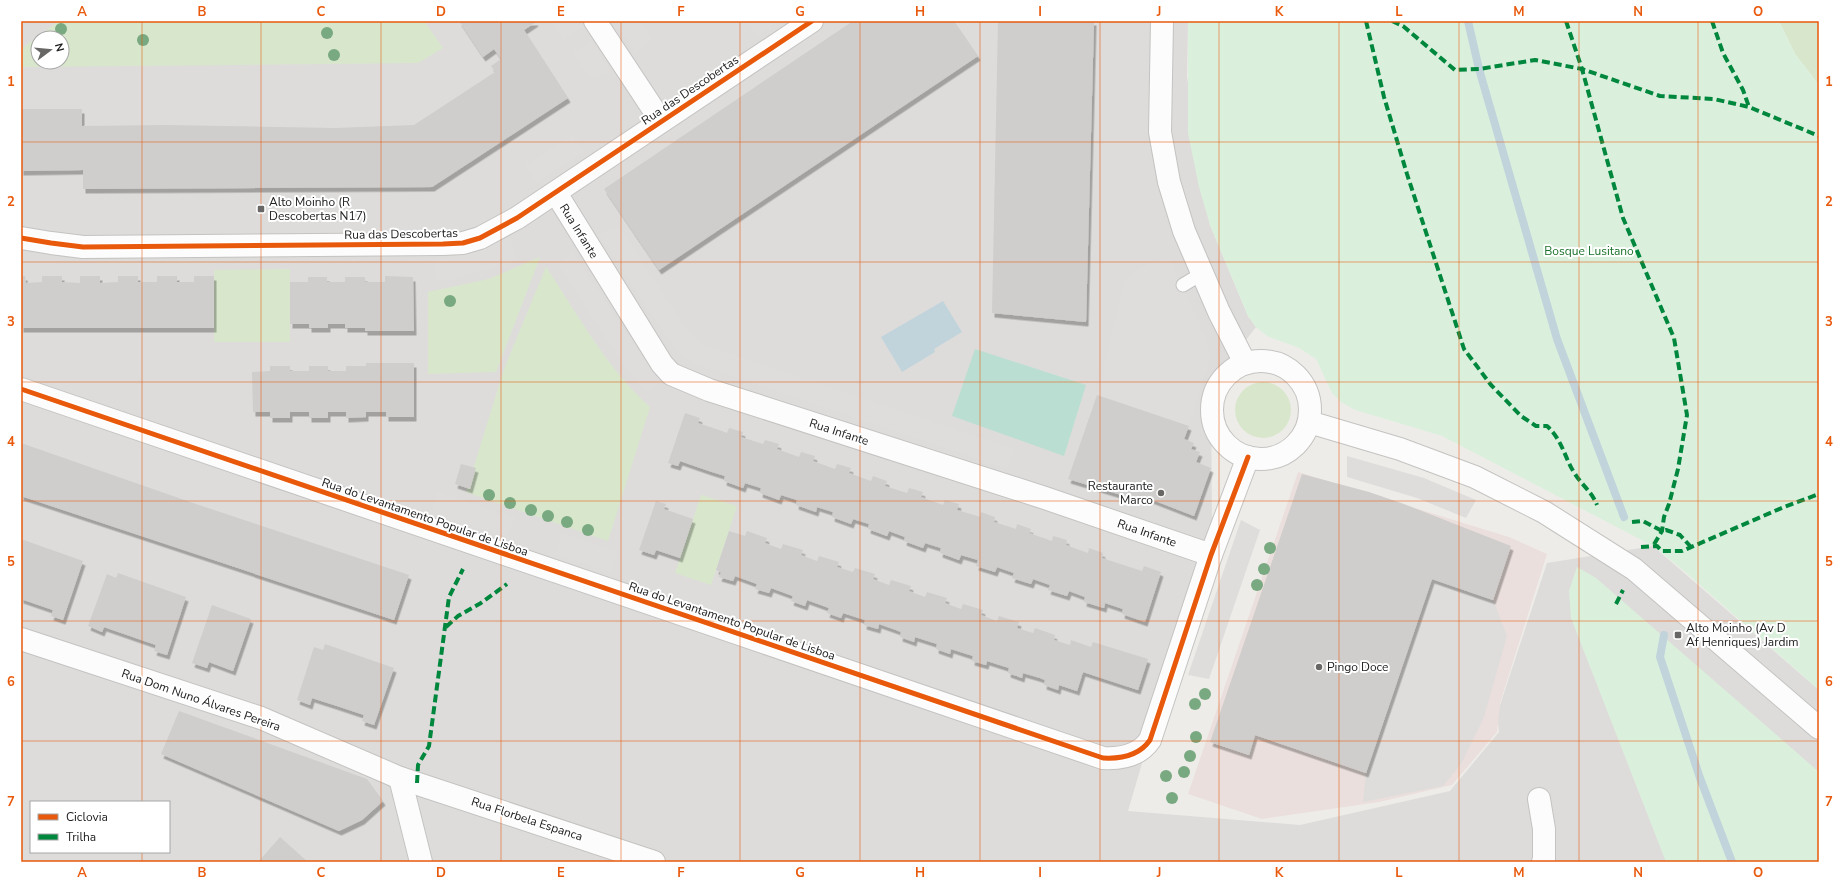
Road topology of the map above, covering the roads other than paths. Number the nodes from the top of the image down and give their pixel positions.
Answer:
1 (595, 21) edge
2 (812, 21) edge
3 (1162, 21) edge
4 (661, 121) junction
5 (556, 193) junction
6 (21, 238) edge
7 (1203, 273) junction
8 (1182, 284) dead end
9 (1245, 363) junction
10 (21, 389) edge
11 (1309, 422) junction
12 (1248, 457) junction
13 (1211, 555) junction
14 (21, 639) edge
15 (1819, 728) edge
16 (400, 778) junction
17 (1539, 799) dead end
18 (421, 862) edge
19 (654, 862) edge
20 (1543, 862) edge

1 - 4 street
2 - 4 street, Rua das Descobertas
3 - 7 street
4 - 5 street, Rua das Descobertas
5 - 6 street, Rua das Descobertas
5 - 13 street, Rua Infante
7 - 8 lane
7 - 9 street
9 - 11 street
9 - 12 street
10 - 13 street, Rua do Levantamento Popular de Lisboa
11 - 12 street
11 - 15 street
12 - 13 street, Rua do Levantamento Popular de Lisboa
14 - 16 street, Rua Dom Nuno Álvares Pereira
16 - 18 street
16 - 19 street, Rua Florbela Espanca
17 - 20 street

